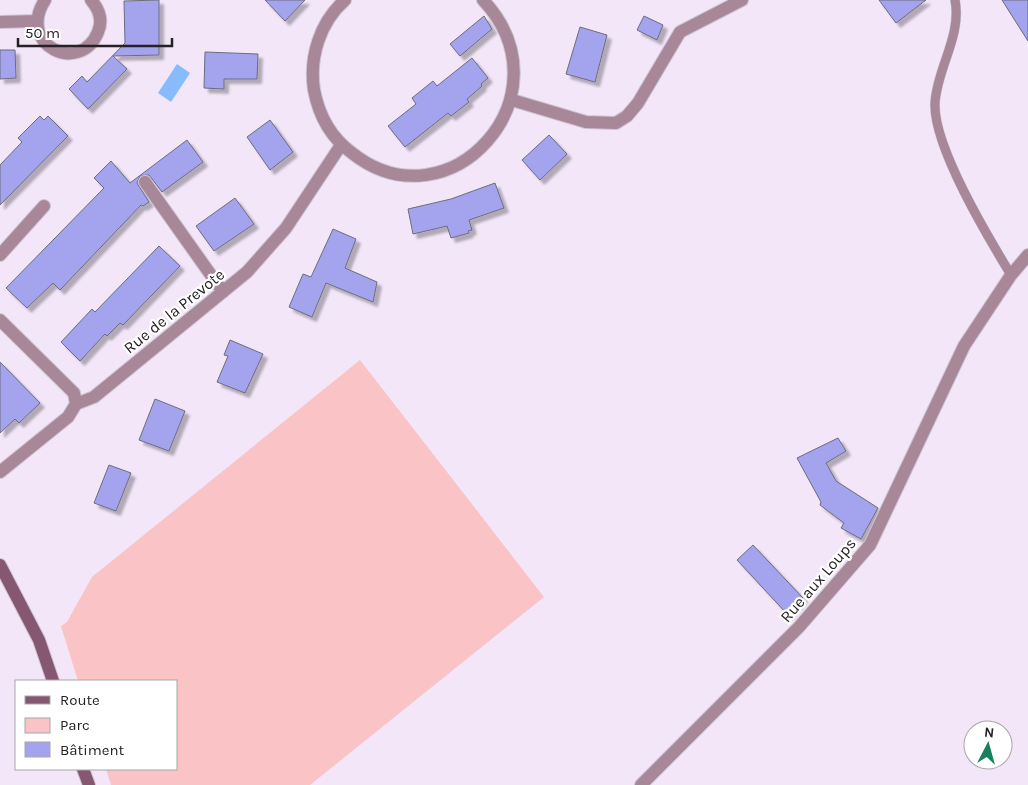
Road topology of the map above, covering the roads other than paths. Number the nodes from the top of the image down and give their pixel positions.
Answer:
1 (45, 0) edge
2 (91, 0) edge
3 (344, 0) edge
4 (483, 0) edge
5 (742, 0) edge
6 (955, 0) edge
7 (36, 21) junction
8 (0, 22) edge
9 (512, 100) junction
10 (341, 145) junction
11 (145, 182) dead end
12 (44, 206) dead end
13 (0, 255) edge
14 (1028, 255) edge
15 (1011, 275) junction
16 (223, 292) junction
17 (0, 320) edge
18 (76, 404) junction
19 (0, 472) edge
20 (0, 565) edge
21 (53, 680) edge
22 (83, 770) edge
23 (89, 785) edge
24 (641, 785) edge

1 - 7 street
2 - 7 street
3 - 10 street
4 - 9 street
5 - 9 street
6 - 15 lane
7 - 8 street
9 - 10 street
10 - 16 street, Rue de la Prevote
11 - 16 street
12 - 13 street
14 - 15 street, Rue aux Loups
15 - 24 street, Rue aux Loups
16 - 18 street, Rue de la Prevote
17 - 18 street
18 - 19 street, Rue de la Prevote
20 - 21 street
22 - 23 street

